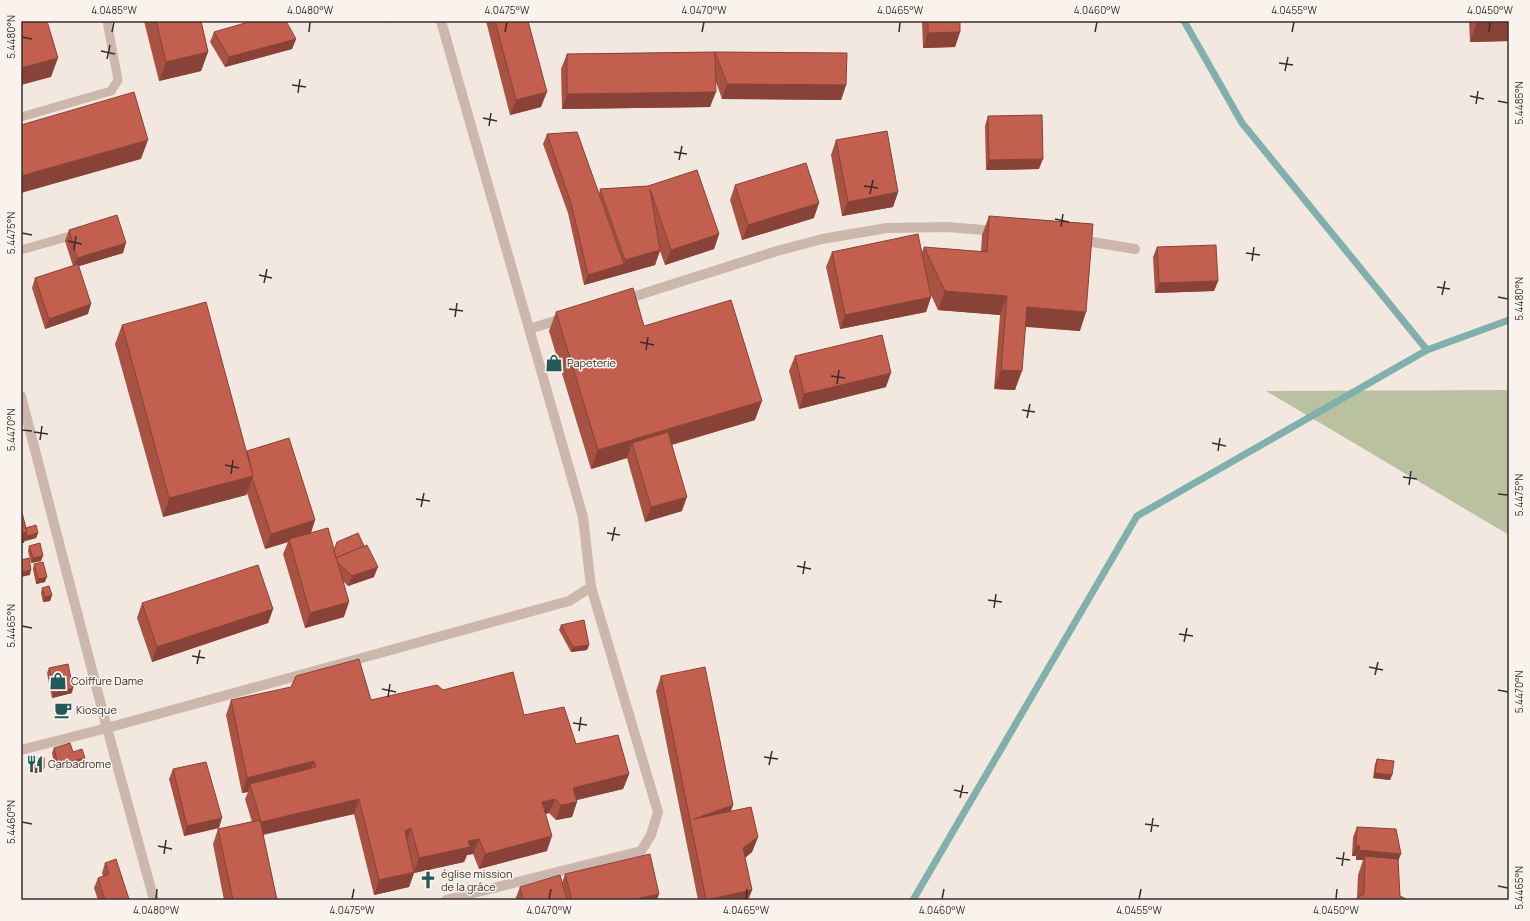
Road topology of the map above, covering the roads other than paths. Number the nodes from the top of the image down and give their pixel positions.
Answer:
1 (107, 21) edge
2 (441, 21) edge
3 (21, 117) edge
4 (85, 231) edge
5 (1005, 231) edge
6 (1069, 238) edge
7 (1135, 249) dead end
8 (21, 250) edge
9 (611, 304) edge
10 (574, 315) edge
11 (529, 330) junction
12 (21, 396) edge
13 (591, 587) junction
14 (107, 728) junction
15 (21, 750) edge
16 (154, 900) edge
17 (446, 900) edge

1 - 3 lane
2 - 11 street
4 - 8 lane
5 - 9 street
6 - 7 street
10 - 11 street
11 - 13 street
12 - 14 street
13 - 14 street
13 - 17 street
14 - 15 street
14 - 16 street

